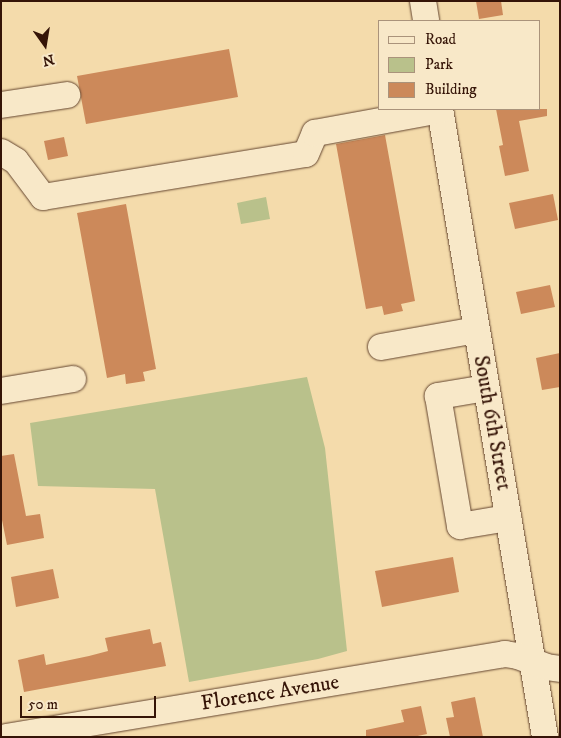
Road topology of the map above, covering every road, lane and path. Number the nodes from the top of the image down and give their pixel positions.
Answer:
1 (423, 1) edge
2 (426, 20) edge
3 (68, 95) dead end
4 (1, 105) edge
5 (440, 110) edge
6 (1, 152) edge
7 (476, 330) junction
8 (382, 347) dead end
9 (73, 379) dead end
10 (486, 388) junction
11 (1, 391) edge
12 (508, 518) junction
13 (533, 662) junction
14 (560, 669) edge
15 (6, 737) edge
16 (545, 737) edge

1 - 2 street
3 - 4 street
5 - 6 street
5 - 7 street, South 6th Street
7 - 8 street
7 - 10 street, South 6th Street
9 - 11 street
10 - 12 street, South 6th Street
10 - 12 street
12 - 13 street, South 6th Street
13 - 14 street, Florence Avenue
13 - 15 street, Florence Avenue
13 - 16 street, South 6th Street

